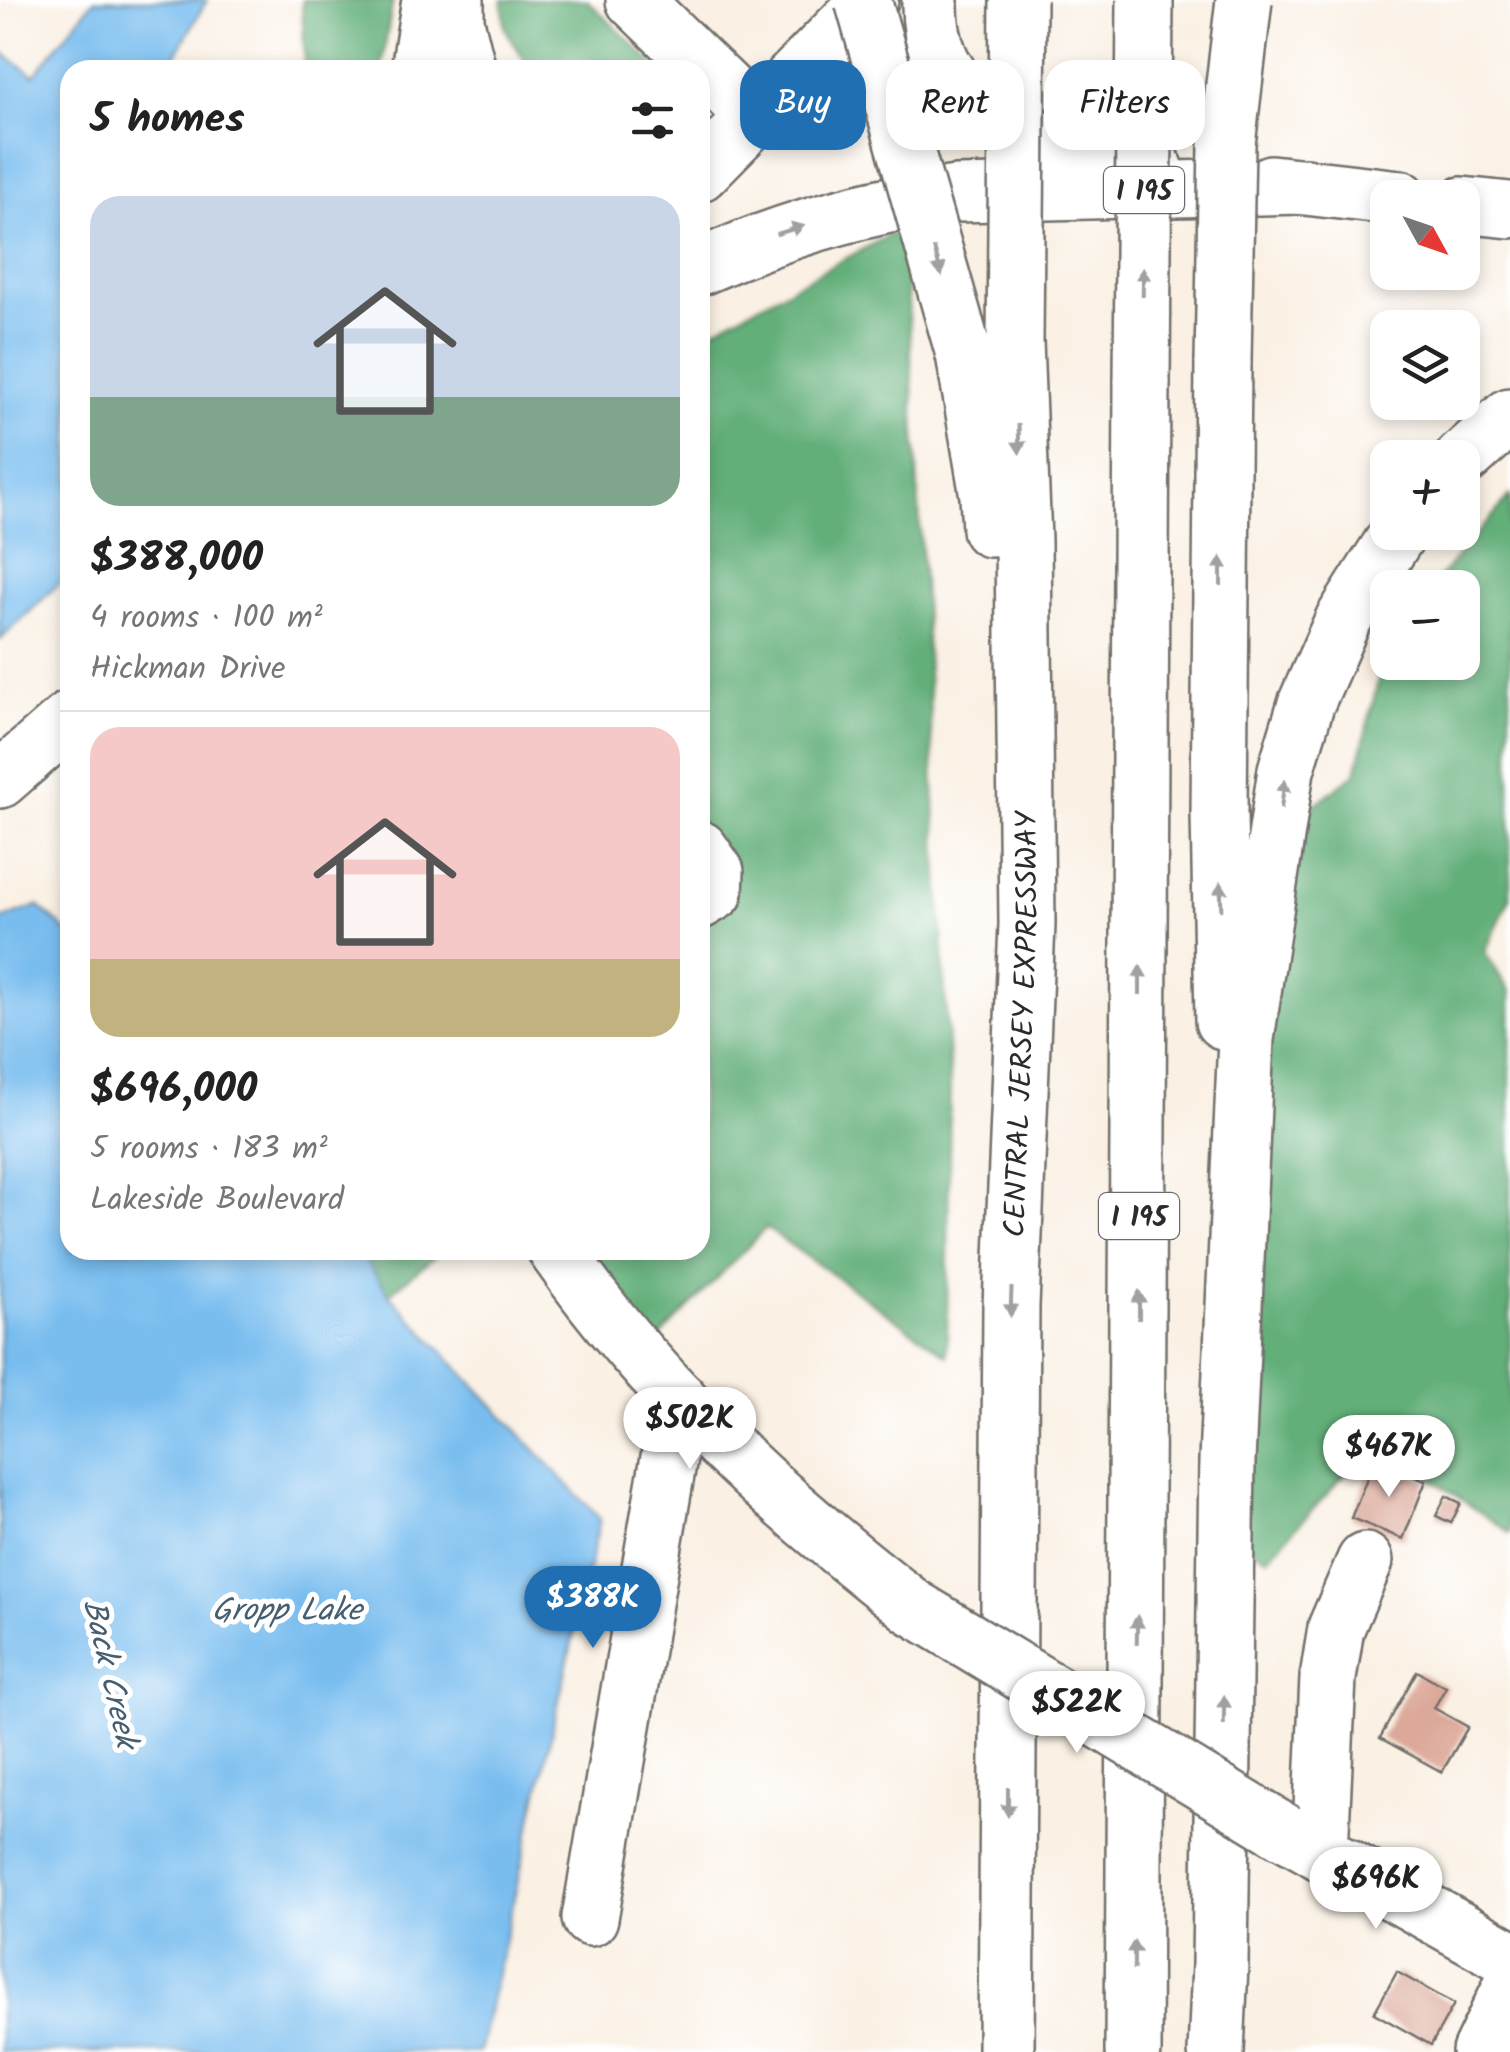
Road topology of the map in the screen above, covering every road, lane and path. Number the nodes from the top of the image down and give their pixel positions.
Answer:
1 (430, 0) edge
2 (456, 0) edge
3 (634, 0) edge
4 (866, 0) edge
5 (930, 0) edge
6 (1018, 0) edge
7 (1145, 0) edge
8 (1244, 0) edge
9 (421, 60) edge
10 (466, 60) edge
11 (697, 60) edge
12 (809, 60) edge
13 (710, 73) edge
14 (740, 102) edge
15 (740, 124) edge
16 (740, 132) edge
17 (710, 141) edge
18 (710, 163) edge
19 (1305, 186) junction
20 (1370, 194) edge
21 (1480, 207) edge
22 (1510, 210) edge
23 (710, 263) edge
24 (990, 348) junction
25 (1510, 416) edge
26 (1480, 443) edge
27 (1388, 550) edge
28 (60, 731) edge
29 (60, 742) edge
30 (29, 770) edge
31 (710, 863) edge
32 (710, 895) edge
33 (564, 1260) edge
34 (1230, 1378) junction
35 (679, 1399) junction
36 (1366, 1561) dead end
37 (1302, 1842) junction
38 (590, 1918) dead end
39 (1510, 1958) edge
40 (1510, 1989) edge
41 (1006, 2052) edge
42 (1133, 2052) edge
43 (1216, 2052) edge
44 (1480, 2052) edge

1 - 9 main road
2 - 10 main road
3 - 11 main road
4 - 12 main road
4 -> 24 main road, bridge
5 - 19 main road
6 - 24 main road, bridge
42 -> 7 main road, I 195, bridge
34 -> 8 main road, bridge
13 - 14 main road
15 - 17 main road
16 - 18 main road
19 - 20 main road
23 -> 19 main road
21 - 22 main road
24 -> 41 main road, CENTRAL JERSEY EXPRESSWAY
25 - 26 main road
34 -> 27 main road
28 - 30 main road
29 - 30 main road
31 - 32 main road
33 - 35 main road
43 -> 34 main road
35 - 37 main road, bridge
35 - 38 main road
36 - 37 main road
37 - 39 main road
40 - 44 main road

